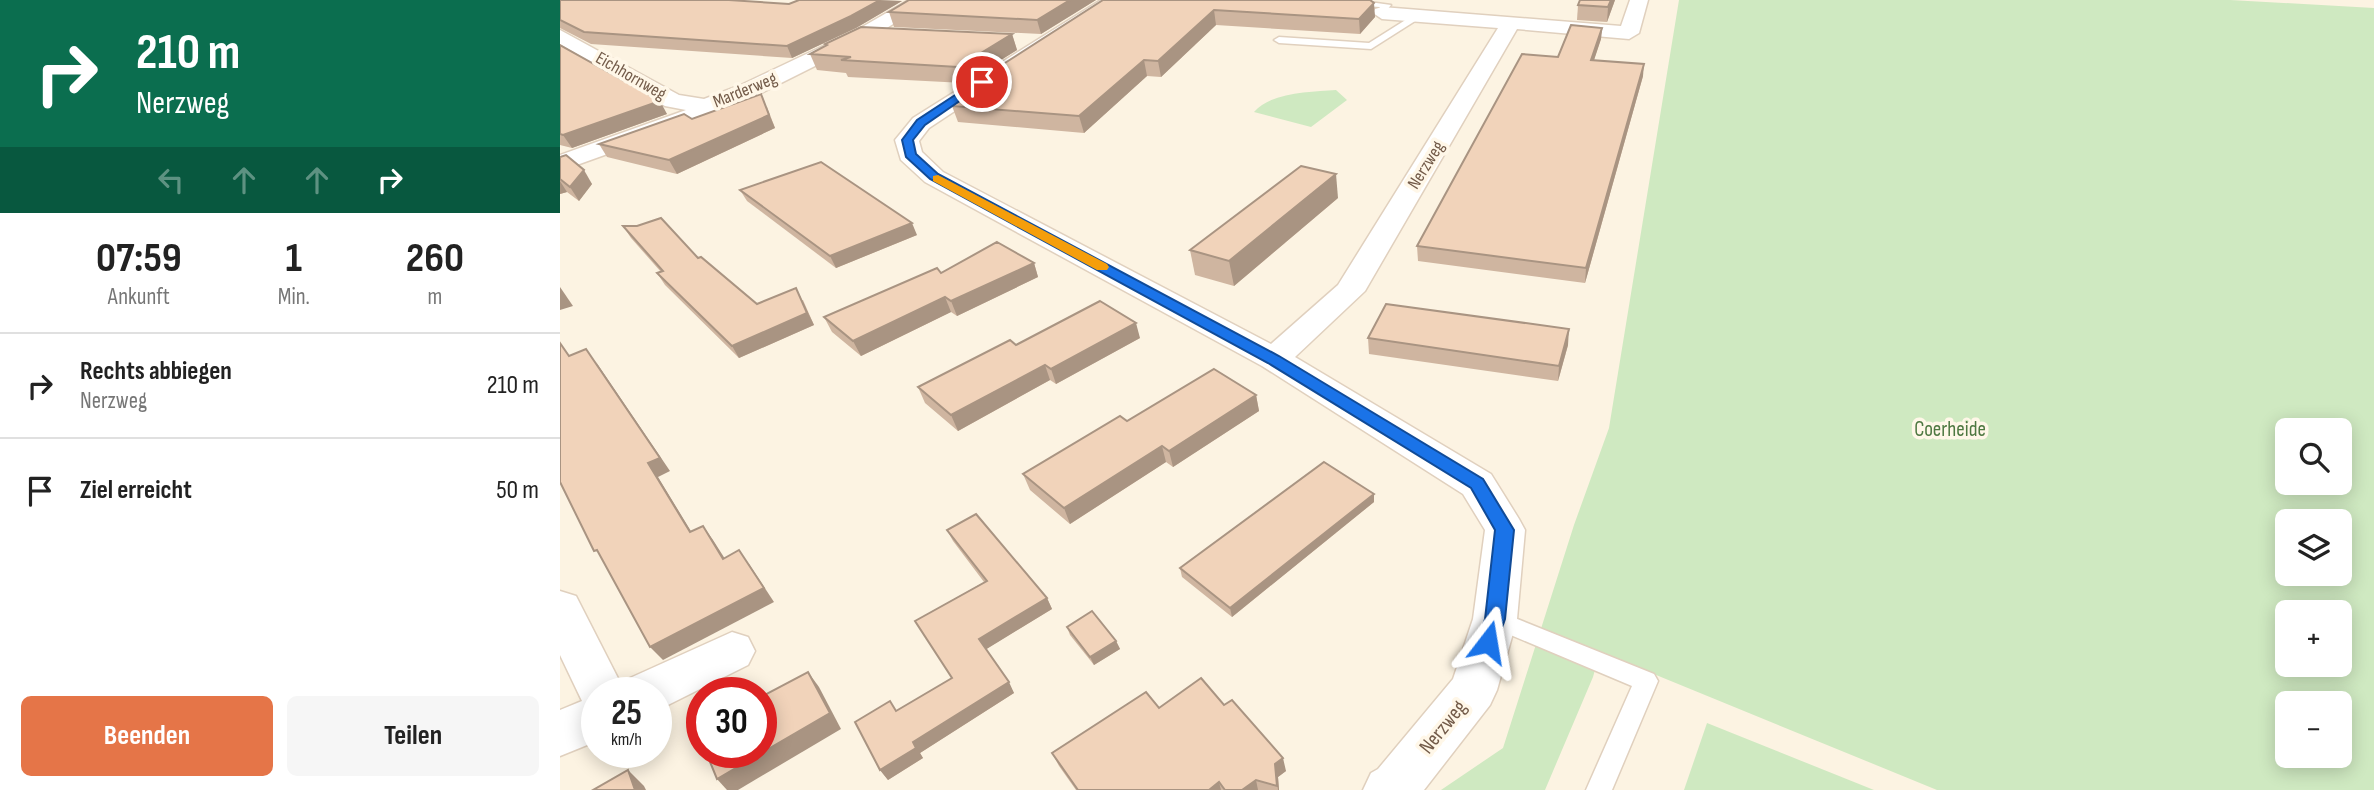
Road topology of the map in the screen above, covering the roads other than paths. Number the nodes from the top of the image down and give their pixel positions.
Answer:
1 (922, 0) edge
2 (1114, 0) edge
3 (1317, 0) edge
4 (1639, 0) edge
5 (1382, 13) joint
6 (1418, 16) junction
7 (1511, 23) junction
8 (864, 34) junction
9 (903, 35) edge
10 (560, 36) edge
11 (1279, 40) dead end
12 (706, 106) junction
13 (560, 163) edge
14 (1273, 359) junction
15 (560, 609) edge
16 (1495, 619) junction
17 (732, 652) dead end
18 (594, 677) edge
19 (672, 681) edge
20 (581, 724) edge
21 (560, 734) edge
22 (1389, 790) edge
23 (1599, 790) edge

1 - 8 street, Marderweg
2 - 14 street, Nerzweg
3 - 5 lane
4 - 7 street
5 - 6 street
6 - 7 street
6 - 11 lane
7 - 14 street, Nerzweg
8 - 9 street
8 - 12 street, Marderweg
10 - 12 street, Eichhornweg
12 - 13 street, Marderweg
14 - 16 street, Nerzweg
15 - 18 street
16 - 22 street, Nerzweg
16 - 23 lane
17 - 19 street
20 - 21 street

